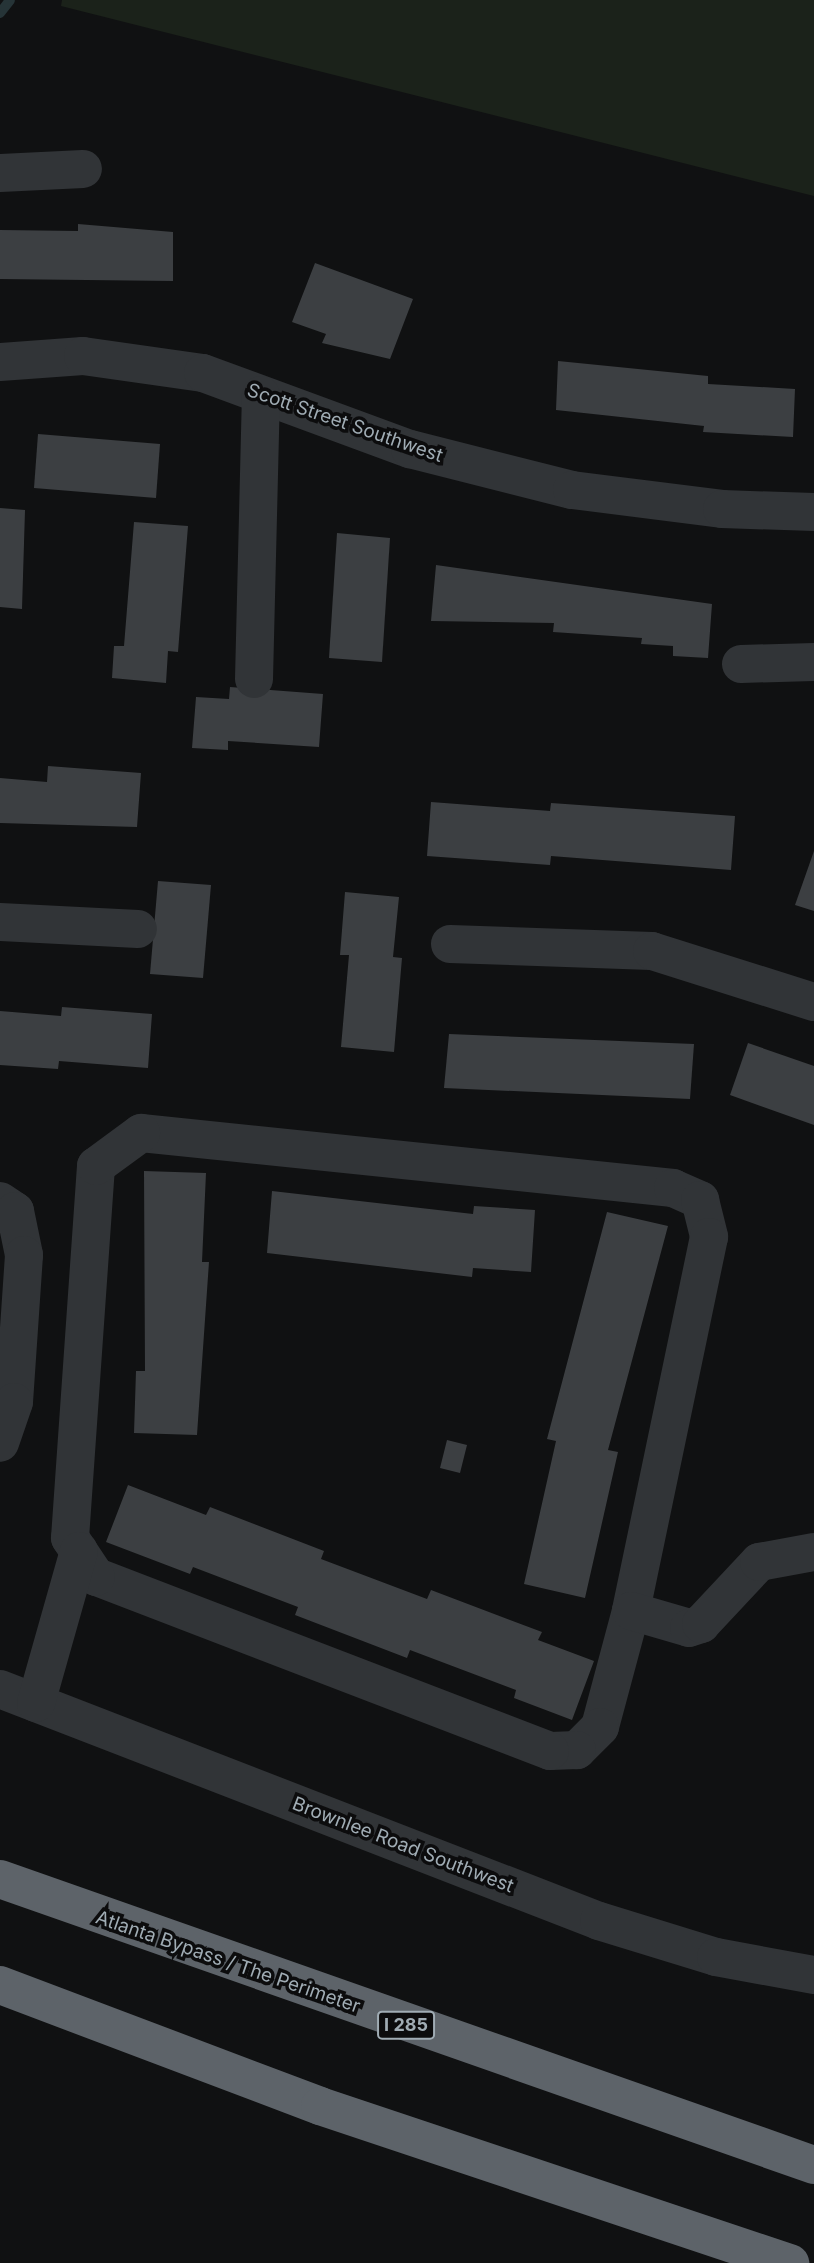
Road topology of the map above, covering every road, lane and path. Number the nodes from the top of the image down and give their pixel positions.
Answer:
1 (83, 169) dead end
2 (0, 173) edge
3 (0, 362) edge
4 (261, 395) junction
5 (814, 512) edge
6 (814, 662) edge
7 (741, 664) dead end
8 (254, 679) dead end
9 (0, 922) edge
10 (138, 929) dead end
11 (450, 944) dead end
12 (814, 1002) edge
13 (0, 1201) edge
14 (0, 1443) edge
15 (79, 1551) junction
16 (814, 1552) edge
17 (631, 1611) junction
18 (0, 1689) edge
19 (36, 1703) junction
20 (0, 1879) edge
21 (814, 1975) edge
22 (0, 1985) edge
23 (814, 2165) edge
24 (790, 2263) edge

1 - 2 street
3 - 4 street, Scott Street Southwest
4 - 5 street, Scott Street Southwest
4 - 8 street
6 - 7 street
9 - 10 street
11 - 12 street
13 - 14 street
15 - 17 street
15 - 17 street
15 - 19 street
16 - 17 street
18 - 19 street, Brownlee Road Southwest
19 - 21 street, Brownlee Road Southwest
20 - 23 highway, Atlanta Bypass / The Perimeter / I 285
22 - 24 highway

